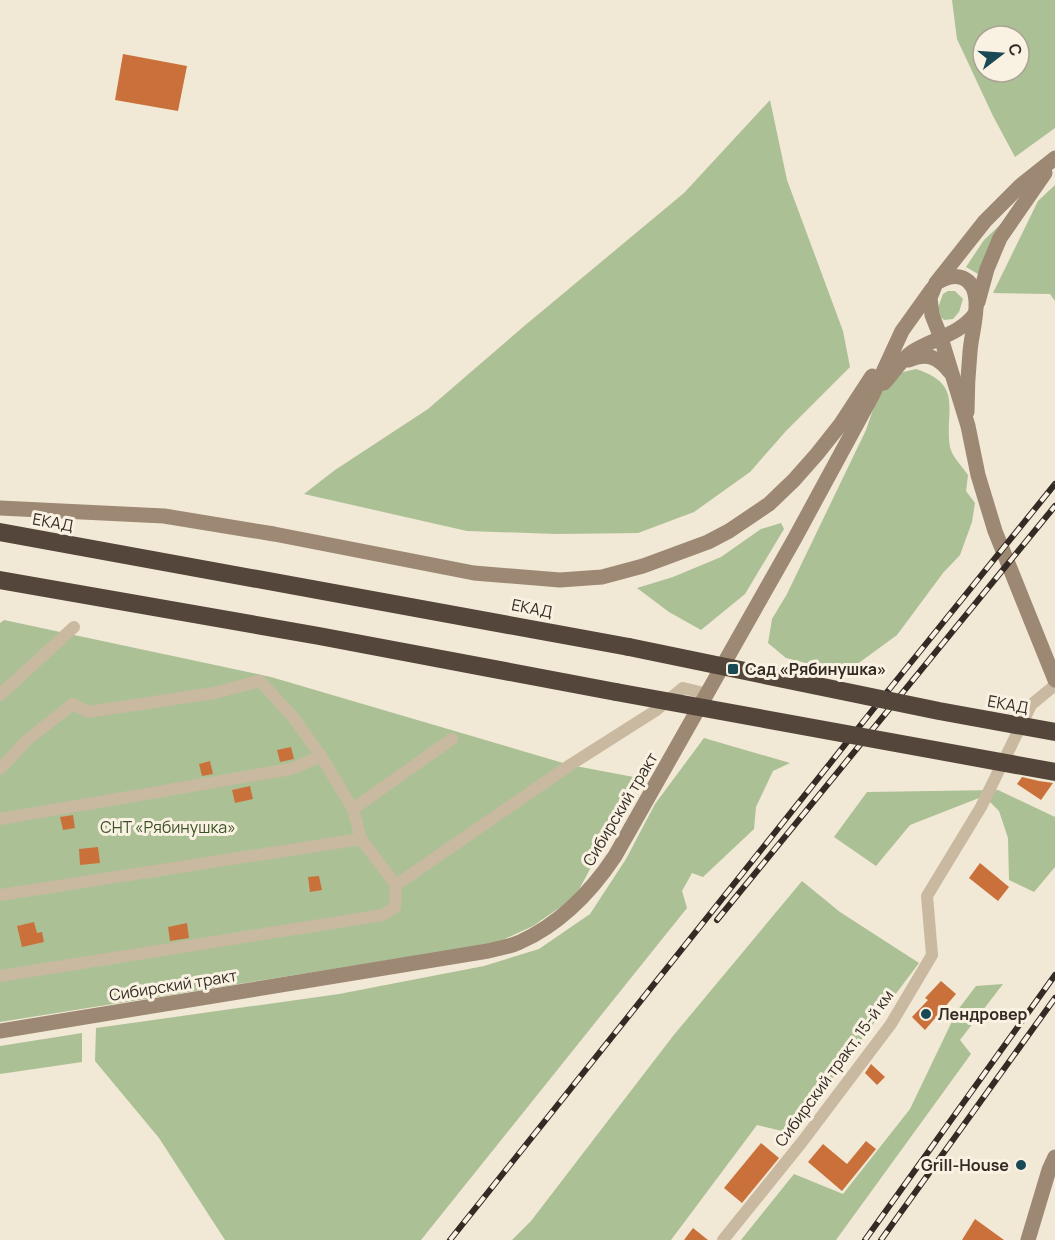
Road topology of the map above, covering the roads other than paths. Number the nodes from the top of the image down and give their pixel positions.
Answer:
1 (1055, 158) edge
2 (934, 286) junction
3 (976, 310) junction
4 (934, 321) junction
5 (959, 329) junction
6 (902, 331) junction
7 (941, 338) junction
8 (898, 366) junction
9 (950, 373) junction
10 (872, 396) junction
11 (968, 426) junction
12 (0, 508) edge
13 (0, 532) edge
14 (0, 580) edge
15 (74, 627) dead end
16 (1055, 680) edge
17 (1055, 686) edge
18 (708, 694) junction
19 (0, 695) edge
20 (1055, 732) edge
21 (452, 740) dead end
22 (321, 756) junction
23 (0, 769) edge
24 (1055, 772) edge
25 (353, 810) junction
26 (0, 819) edge
27 (361, 839) junction
28 (396, 885) junction
29 (0, 895) edge
30 (0, 976) edge
31 (0, 1031) edge
32 (1055, 1157) edge
33 (723, 1240) edge
34 (1028, 1240) edge

1 - 2 main road, Сибирский тракт
1 - 3 main road, Сибирский тракт
2 - 3 main road
2 - 4 main road
2 - 6 main road, Сибирский тракт
3 - 5 main road, Сибирский тракт
3 - 11 main road
4 - 5 main road
4 - 7 main road
5 - 7 main road, Сибирский тракт
6 - 10 main road, Сибирский тракт
6 - 12 main road
7 - 8 main road, Сибирский тракт
7 - 9 main road
8 - 9 main road
8 - 10 main road, Сибирский тракт
9 - 11 main road
10 - 18 main road, Сибирский тракт
11 - 16 main road
13 - 20 highway, ЕКАД, bridge
14 - 24 highway, bridge
15 - 19 street
17 - 33 street, Сибирский тракт, 15-й км
18 - 28 street
18 - 31 main road, Сибирский тракт
21 - 25 street
22 - 23 street
22 - 25 street
22 - 26 street
25 - 27 street
27 - 28 street
27 - 29 street
28 - 30 street
32 - 34 main road

